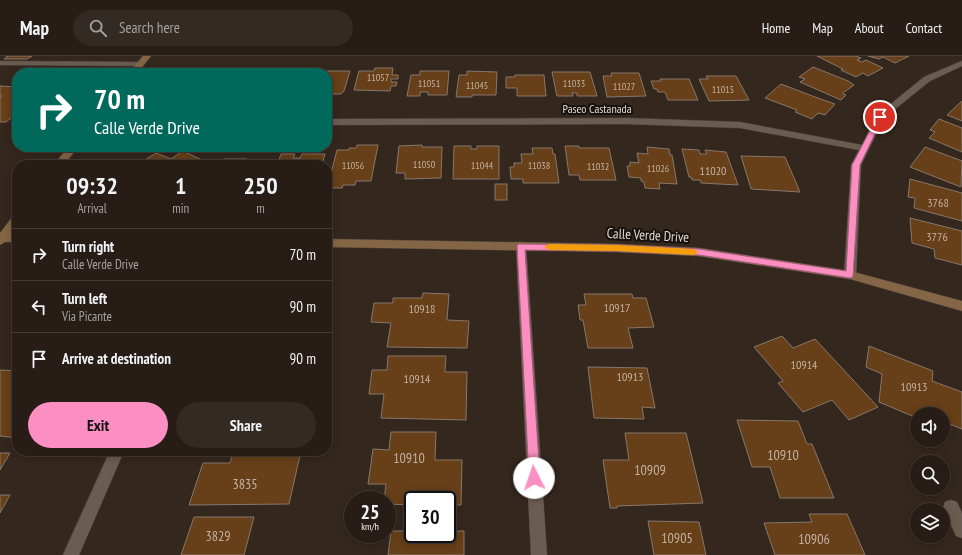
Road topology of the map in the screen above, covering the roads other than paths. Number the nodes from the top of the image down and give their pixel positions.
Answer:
1 (147, 56) edge
2 (0, 63) edge
3 (962, 63) edge
4 (141, 64) junction
5 (137, 68) edge
6 (332, 122) edge
7 (864, 148) junction
8 (69, 152) edge
9 (63, 160) edge
10 (12, 226) edge
11 (12, 239) edge
12 (1, 240) edge
13 (332, 243) edge
14 (521, 246) junction
15 (850, 275) junction
16 (962, 306) edge
17 (115, 456) edge
18 (951, 508) dead end
19 (962, 530) edge
20 (71, 555) edge
21 (539, 555) edge

1 - 4 main road
2 - 4 street
3 - 7 street
4 - 5 main road
6 - 7 street, Paseo Castanada
7 - 15 street
8 - 9 main road
10 - 12 main road
11 - 12 main road
13 - 14 main road, Calle Verde Drive
14 - 15 main road, Calle Verde Drive
14 - 21 street
15 - 16 main road, Calle Verde Drive
17 - 20 street
18 - 19 street

